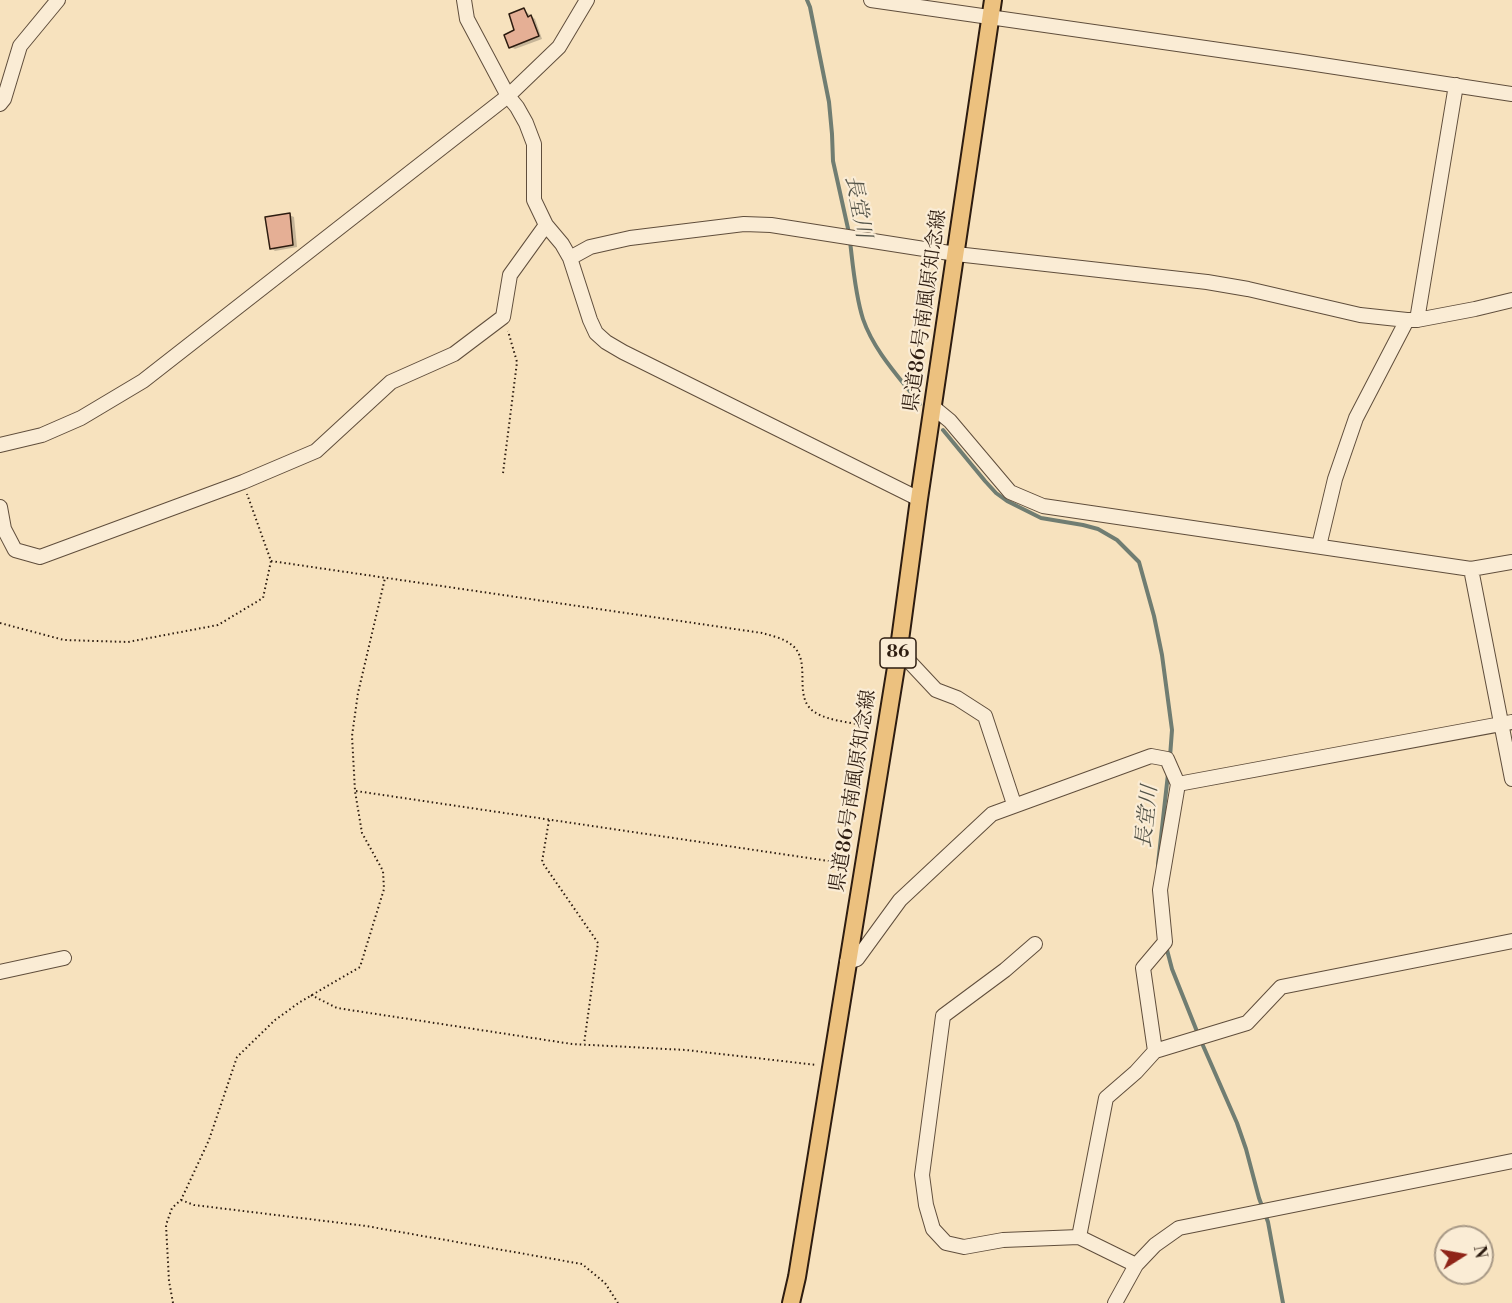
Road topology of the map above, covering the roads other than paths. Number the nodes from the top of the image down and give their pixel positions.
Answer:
1 (58, 0) edge
2 (464, 0) edge
3 (587, 0) edge
4 (871, 0) edge
5 (993, 0) edge
6 (991, 18) junction
7 (1456, 85) junction
8 (1512, 94) edge
9 (508, 96) junction
10 (0, 104) edge
11 (546, 225) junction
12 (956, 254) junction
13 (570, 258) junction
14 (1512, 300) edge
15 (1412, 320) junction
16 (933, 407) junction
17 (0, 445) edge
18 (919, 499) junction
19 (0, 507) edge
20 (1319, 546) junction
21 (1512, 562) edge
22 (1471, 569) junction
23 (898, 655) junction
24 (1507, 723) edge
25 (1512, 778) edge
26 (1178, 784) junction
27 (1014, 804) junction
28 (1512, 941) edge
29 (1035, 944) dead end
30 (64, 958) dead end
31 (847, 962) junction
32 (0, 972) edge
33 (1155, 1051) junction
34 (1512, 1161) edge
35 (1079, 1237) junction
36 (1136, 1265) junction
37 (790, 1303) edge
38 (1115, 1303) edge

1 - 10 street
2 - 9 street
3 - 9 street
4 - 6 street
5 - 6 main road, 県道86号南風原知念線 / 86
6 - 7 street
6 - 12 main road, 県道86号南風原知念線 / 86
7 - 8 street
7 - 15 street
9 - 11 street
9 - 17 street
11 - 13 street
11 - 19 street
12 - 13 street
12 - 15 street
12 - 16 main road, 県道86号南風原知念線 / 86
13 - 18 street
14 - 15 street
15 - 20 street
16 - 18 main road, 県道86号南風原知念線 / 86
16 - 20 street
18 - 23 main road, 県道86号南風原知念線 / 86
20 - 22 street
21 - 22 street
22 - 24 street
23 - 27 street
23 - 31 main road, 県道86号南風原知念線 / 86
24 - 25 street
24 - 26 street
26 - 27 street
26 - 33 street
27 - 31 street
28 - 33 street
29 - 35 street
30 - 32 street
31 - 37 main road, 県道86号南風原知念線 / 86
33 - 35 street
34 - 36 street
35 - 36 street
36 - 38 street

